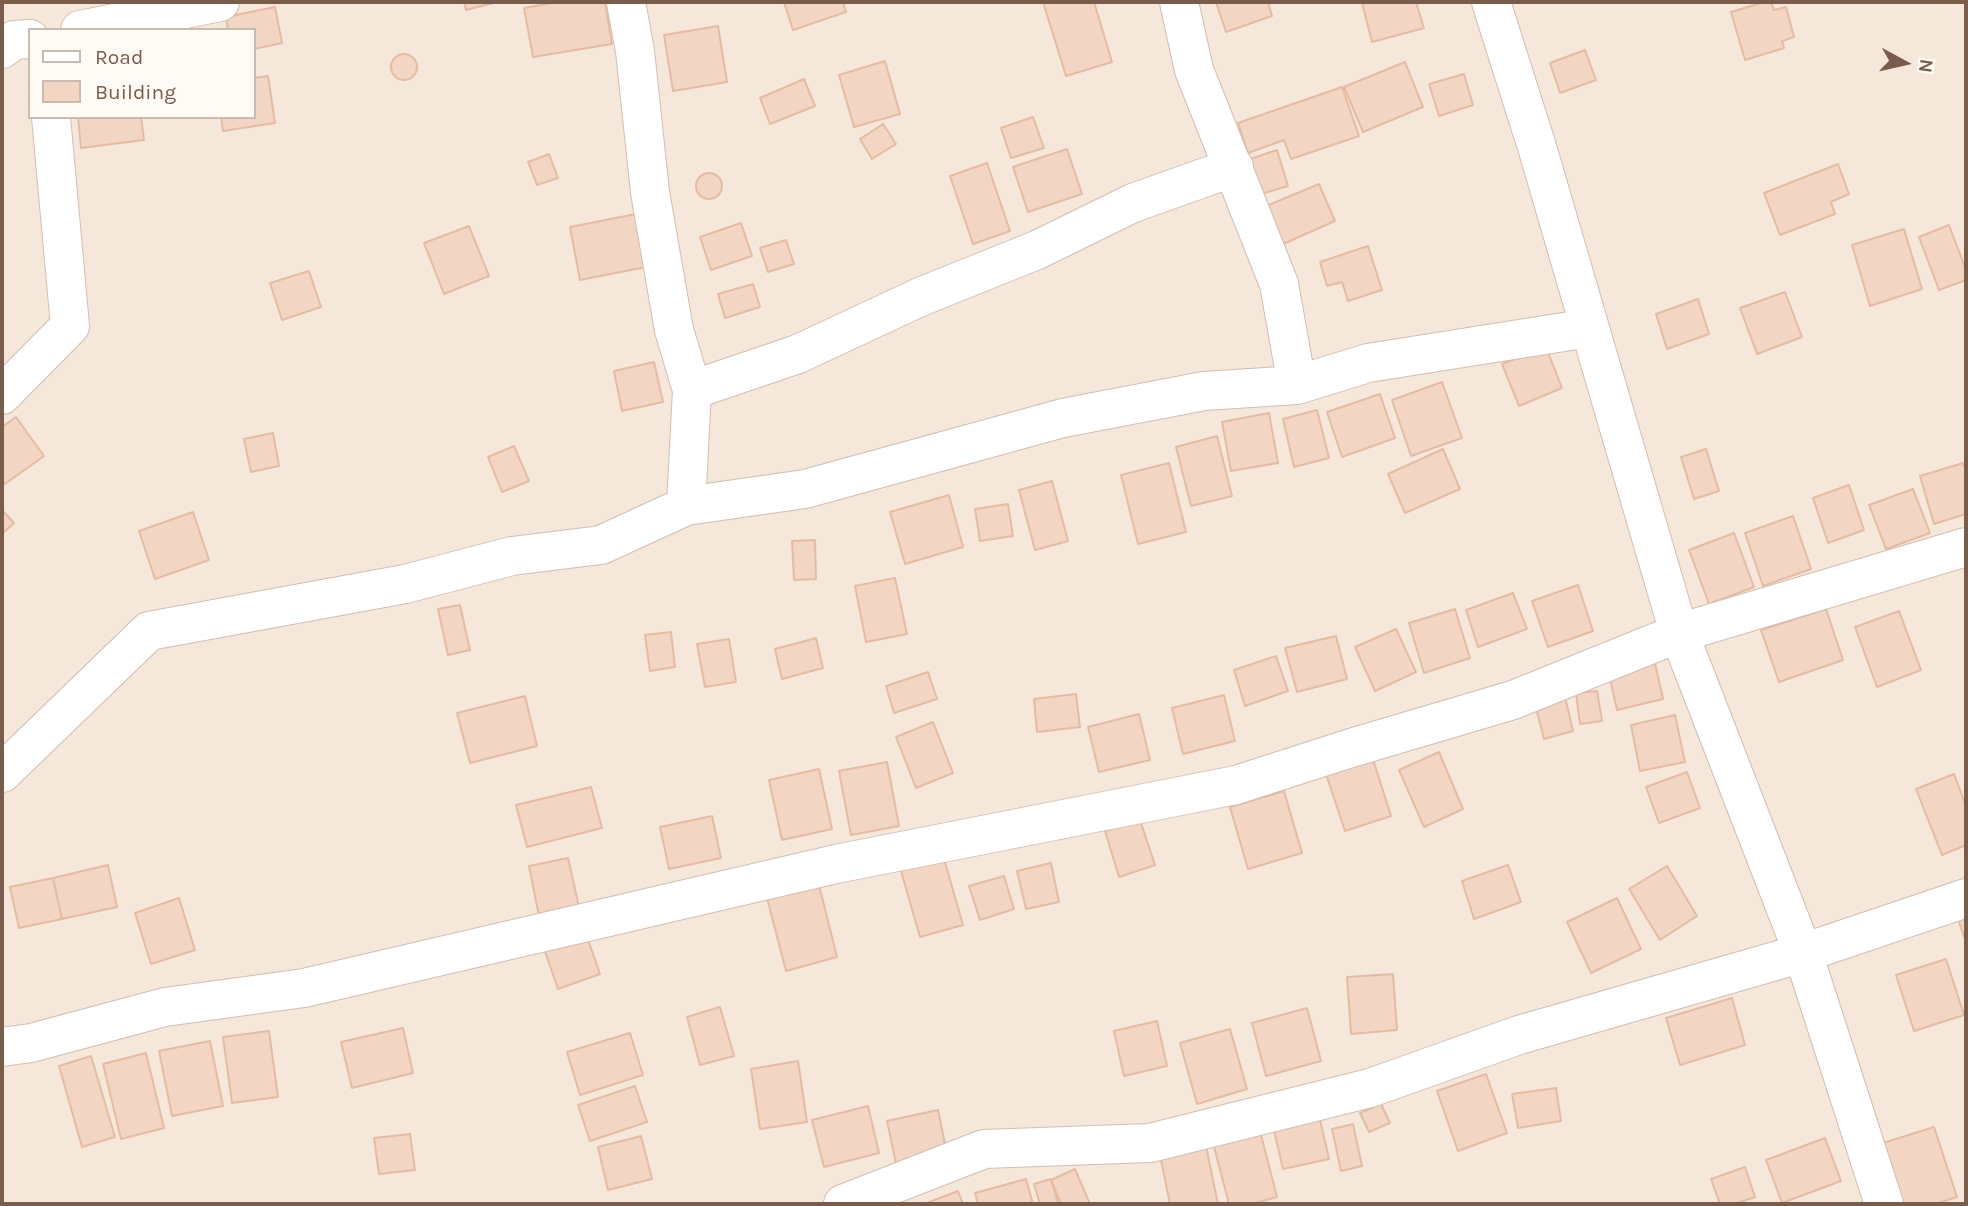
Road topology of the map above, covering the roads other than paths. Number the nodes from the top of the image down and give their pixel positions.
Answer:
1 (220, 2) edge
2 (626, 2) edge
3 (1179, 2) edge
4 (1491, 2) edge
5 (90, 28) edge
6 (28, 39) edge
7 (2, 49) edge
8 (51, 119) edge
9 (1234, 167) junction
10 (1588, 328) junction
11 (1297, 385) junction
12 (692, 390) junction
13 (2, 395) edge
14 (686, 506) junction
15 (1966, 547) edge
16 (1679, 633) junction
17 (2, 773) edge
18 (1966, 898) edge
19 (1803, 953) junction
20 (2, 1048) edge
21 (843, 1204) edge
22 (1884, 1204) edge

1 - 5 street
2 - 12 street
3 - 9 street
4 - 10 street
6 - 7 street
8 - 13 street
9 - 11 street
9 - 12 street
10 - 11 street
10 - 16 street
11 - 14 street
12 - 14 street
14 - 17 street
15 - 16 street
16 - 19 street
16 - 20 street
18 - 19 street
19 - 21 street
19 - 22 street

